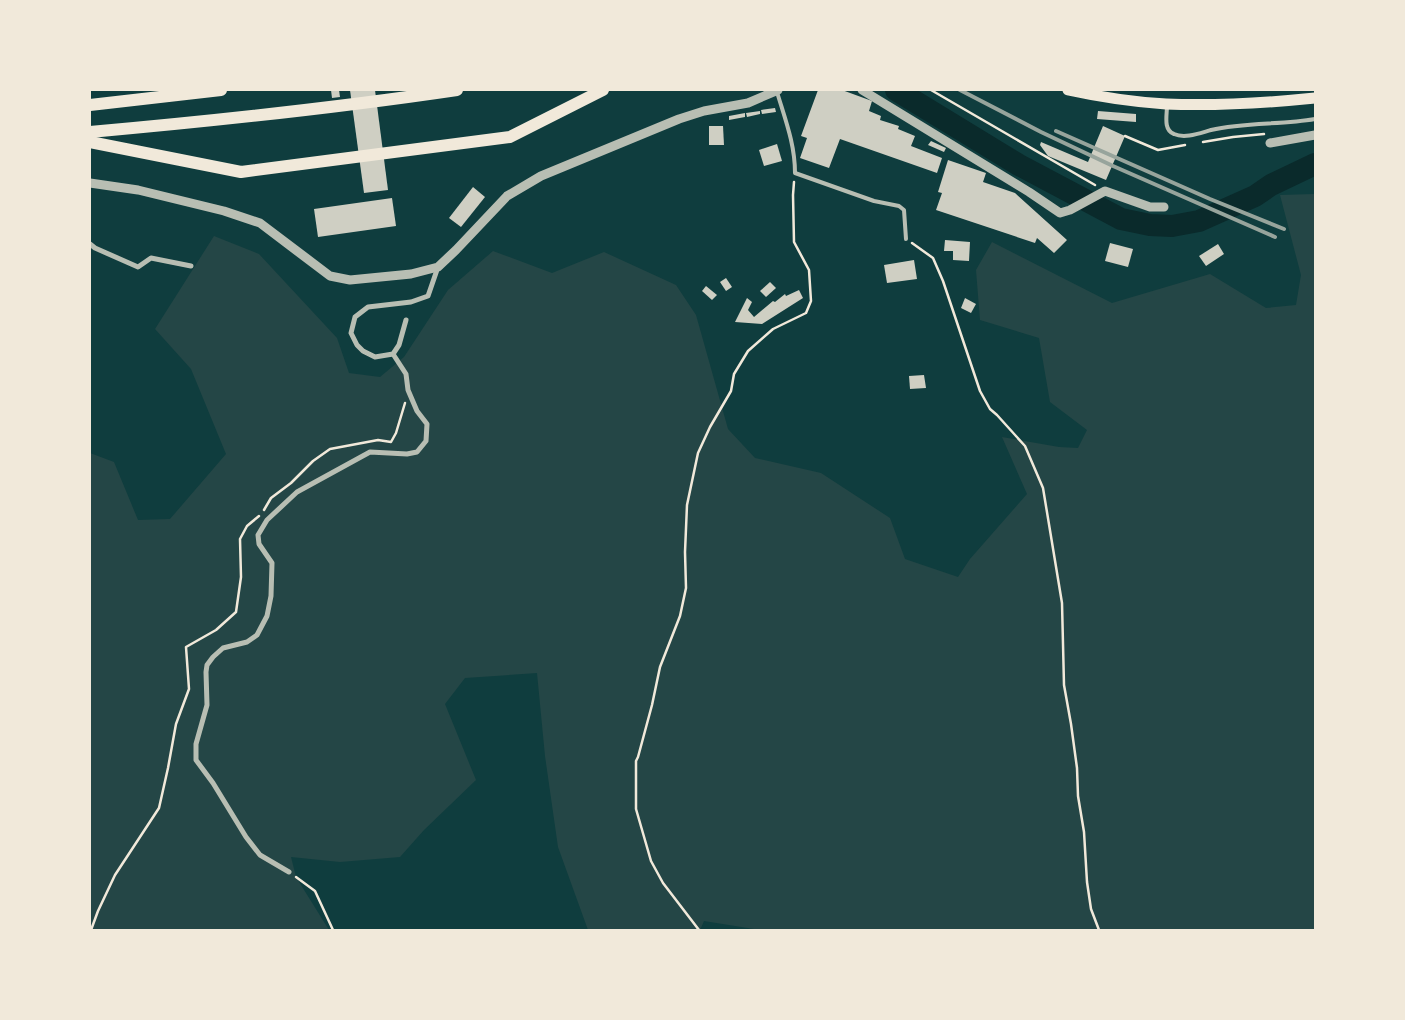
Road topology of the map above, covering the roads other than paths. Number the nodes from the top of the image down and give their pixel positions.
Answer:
1 (221, 90) edge
2 (457, 90) edge
3 (603, 90) edge
4 (862, 90) edge
5 (1068, 90) edge
6 (777, 91) edge
7 (1315, 98) edge
8 (1167, 104) junction
9 (90, 105) edge
10 (1315, 119) edge
11 (90, 132) edge
12 (1315, 134) edge
13 (1270, 138) road end
14 (90, 142) edge
15 (90, 183) edge
16 (1164, 207) dead end
17 (906, 239) road end
18 (90, 244) edge
19 (191, 266) dead end
20 (438, 267) junction
21 (406, 320) dead end
22 (393, 354) junction
23 (289, 872) road end

1 - 9 highway
2 - 11 highway
3 - 14 highway
4 - 16 street
5 - 8 highway
6 - 17 lane
6 - 20 street
7 - 8 highway
8 - 10 lane
12 - 13 street
15 - 20 street
18 - 19 street
20 - 22 street
21 - 22 street
22 - 23 street

